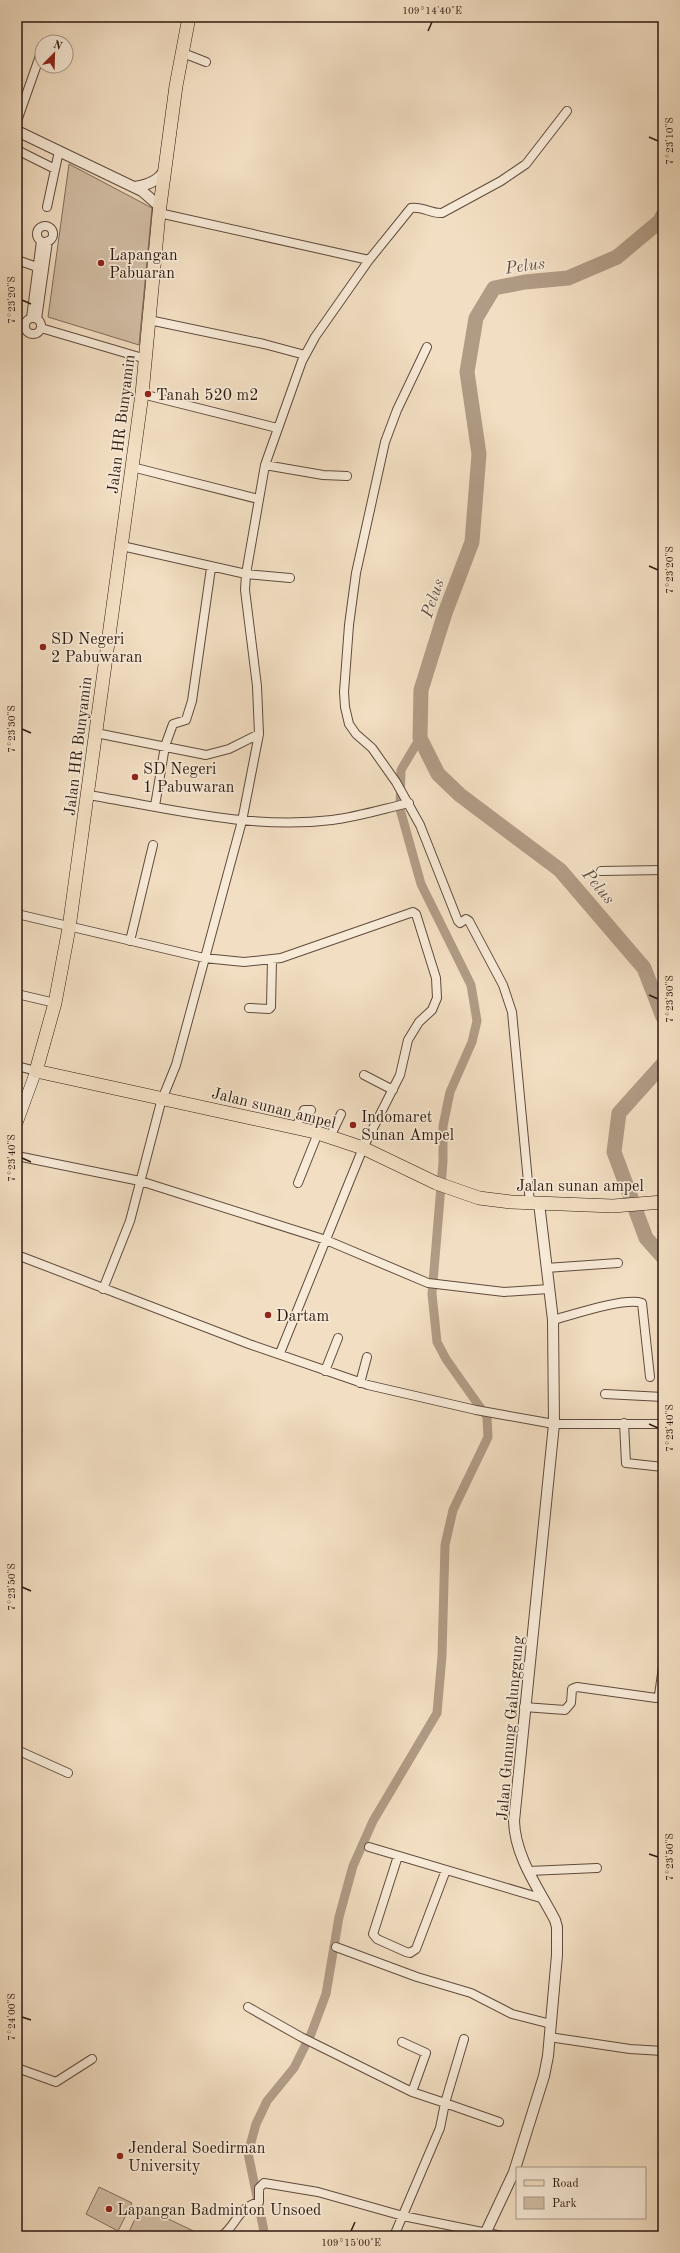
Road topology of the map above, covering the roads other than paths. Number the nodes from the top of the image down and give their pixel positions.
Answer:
1 (189, 17) edge
2 (183, 53) junction
3 (206, 62) dead end
4 (34, 73) edge
5 (567, 111) dead end
6 (17, 121) edge
7 (17, 131) edge
8 (17, 150) edge
9 (59, 151) junction
10 (166, 166) junction
11 (56, 169) junction
12 (135, 187) junction
13 (47, 207) dead end
14 (159, 213) junction
15 (17, 260) edge
16 (368, 260) junction
17 (37, 267) junction
18 (34, 318) junction
19 (149, 320) junction
20 (41, 328) junction
21 (428, 347) dead end
22 (305, 355) junction
23 (146, 359) junction
24 (142, 394) junction
25 (277, 428) junction
26 (265, 465) junction
27 (132, 467) junction
28 (347, 476) dead end
29 (258, 499) junction
30 (122, 546) junction
31 (211, 568) junction
32 (246, 574) junction
33 (290, 578) dead end
34 (96, 733) junction
35 (259, 734) junction
36 (165, 746) junction
37 (88, 795) junction
38 (408, 803) junction
39 (155, 806) junction
40 (242, 821) junction
41 (153, 845) dead end
42 (663, 870) edge
43 (601, 871) dead end
44 (17, 914) edge
45 (69, 928) junction
46 (130, 940) junction
47 (204, 958) junction
48 (272, 959) junction
49 (17, 994) edge
50 (55, 1003) junction
51 (249, 1008) dead end
52 (17, 1066) edge
53 (36, 1071) junction
54 (364, 1075) dead end
55 (393, 1090) junction
56 (162, 1099) junction
57 (311, 1110) dead end
58 (341, 1114) dead end
59 (17, 1123) edge
60 (296, 1127) junction
61 (324, 1135) junction
62 (364, 1148) junction
63 (17, 1156) edge
64 (140, 1181) junction
65 (298, 1183) dead end
66 (534, 1203) junction
67 (658, 1203) edge
68 (326, 1240) junction
69 (17, 1255) edge
70 (618, 1263) dead end
71 (546, 1268) junction
72 (103, 1289) junction
73 (549, 1289) junction
74 (553, 1320) junction
75 (338, 1338) dead end
76 (280, 1353) junction
77 (367, 1357) dead end
78 (325, 1371) junction
79 (650, 1377) dead end
80 (360, 1383) junction
81 (605, 1394) dead end
82 (663, 1397) edge
83 (624, 1422) junction
84 (554, 1424) junction
85 (663, 1424) edge
86 (663, 1467) edge
87 (663, 1667) edge
88 (524, 1707) junction
89 (17, 1750) edge
90 (68, 1774) dead end
91 (369, 1847) dead end
92 (398, 1856) junction
93 (597, 1868) dead end
94 (446, 1870) junction
95 (529, 1871) junction
96 (544, 1899) junction
97 (336, 1947) dead end
98 (248, 2007) dead end
99 (551, 2024) junction
100 (549, 2037) junction
101 (464, 2039) dead end
102 (402, 2042) dead end
103 (663, 2051) edge
104 (92, 2059) dead end
105 (17, 2068) edge
106 (412, 2092) junction
107 (445, 2103) junction
108 (499, 2122) dead end
109 (518, 2167) edge
110 (516, 2173) edge
111 (403, 2216) junction
112 (485, 2235) edge
113 (222, 2236) edge
114 (394, 2236) edge
115 (502, 2236) edge

1 - 2 main road, Jalan HR Bunyamin
2 - 3 street
2 - 10 main road, Jalan HR Bunyamin
4 - 6 street
5 - 16 street
7 - 9 street
8 - 11 street
9 - 11 street
9 - 12 street
10 - 12 street
10 - 14 main road, Jalan HR Bunyamin
11 - 13 street
12 - 14 street
14 - 16 street
14 - 19 main road, Jalan HR Bunyamin
15 - 17 street
16 - 22 street
17 - 18 street
17 - 18 street
18 - 20 street
18 - 20 street
19 - 22 street
19 - 23 main road, Jalan HR Bunyamin
20 - 23 street
21 - 38 street
22 - 25 street
23 - 24 main road, Jalan HR Bunyamin
24 - 25 street
24 - 27 main road, Jalan HR Bunyamin
25 - 26 street
26 - 28 street
26 - 29 street
27 - 29 street
27 - 30 main road, Jalan HR Bunyamin
29 - 32 street
30 - 31 street
30 - 34 main road, Jalan HR Bunyamin
31 - 32 street
31 - 36 street
32 - 33 street
32 - 35 street
34 - 36 street
34 - 37 main road, Jalan HR Bunyamin
35 - 36 street
35 - 40 street
36 - 39 street
37 - 39 street
37 - 45 main road, Jalan HR Bunyamin
38 - 40 street
38 - 66 street
39 - 40 street
40 - 47 street
41 - 46 street
42 - 43 street
44 - 45 street
45 - 46 street
45 - 50 main road, Jalan HR Bunyamin
46 - 47 street
47 - 48 street
47 - 56 street
48 - 51 street
48 - 55 street
49 - 50 street
50 - 53 main road, Jalan HR Bunyamin
52 - 53 street
53 - 56 main road, Jalan sunan ampel
53 - 59 main road, Jalan HR Bunyamin
54 - 55 street
55 - 62 street
56 - 60 main road, Jalan sunan ampel
56 - 64 street
57 - 60 street
58 - 61 street
60 - 61 main road, Jalan sunan ampel
61 - 62 main road, Jalan sunan ampel
61 - 65 street
62 - 66 main road, Jalan sunan ampel
62 - 68 street
63 - 64 street
64 - 68 street
64 - 72 street
66 - 67 main road, Jalan sunan ampel
66 - 71 street, Jalan Gunung Galunggung
68 - 73 street
68 - 76 street
69 - 72 street
70 - 71 street
71 - 73 street, Jalan Gunung Galunggung
72 - 76 street
73 - 74 street, Jalan Gunung Galunggung
74 - 79 street
74 - 84 street, Jalan Gunung Galunggung
75 - 78 street
76 - 78 street
77 - 80 street
78 - 80 street
80 - 84 street
81 - 82 street
83 - 84 street
83 - 85 street
83 - 86 street
84 - 88 street, Jalan Gunung Galunggung
87 - 88 street
88 - 95 street, Jalan Gunung Galunggung
89 - 90 street
91 - 92 street
92 - 94 street
92 - 94 street
93 - 95 street
94 - 96 street
95 - 96 street, Jalan Gunung Galunggung
96 - 99 street, Jalan Gunung Galunggung
97 - 99 street
98 - 106 street
99 - 100 street, Jalan Gunung Galunggung
100 - 103 street
100 - 109 street, Jalan Gunung Galunggung
101 - 107 street
102 - 106 street
104 - 105 street
106 - 107 street
107 - 108 street
107 - 111 street
110 - 112 street, Jalan Gunung Galunggung
111 - 112 street
111 - 113 street
111 - 114 street
112 - 115 street

